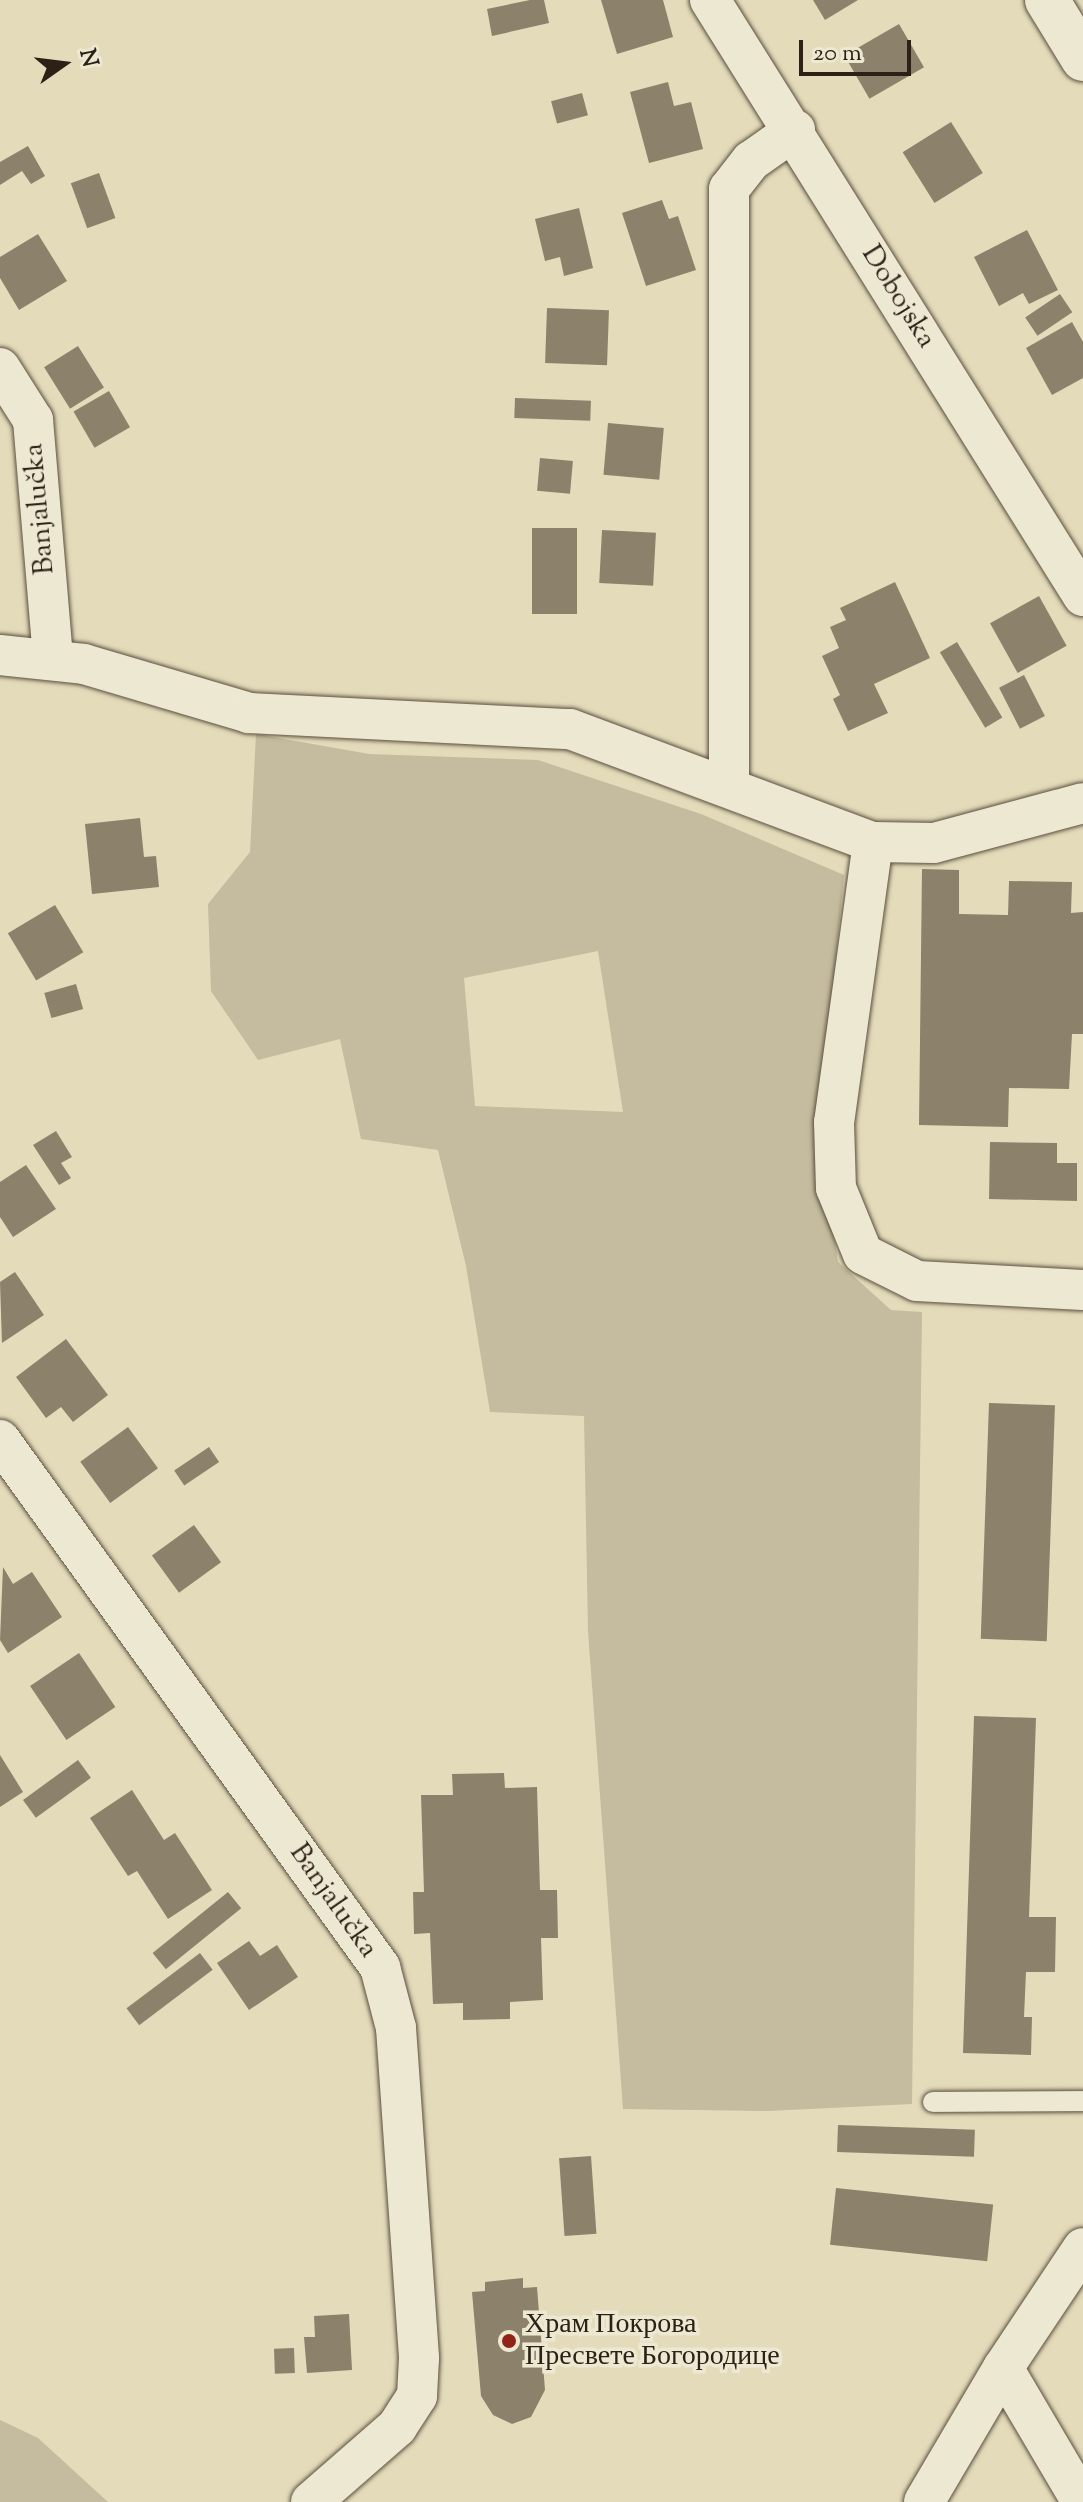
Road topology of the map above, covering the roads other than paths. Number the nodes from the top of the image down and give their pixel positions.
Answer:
1 (710, 0) edge
2 (1047, 0) edge
3 (1083, 59) edge
4 (795, 130) junction
5 (0, 368) edge
6 (1083, 596) edge
7 (0, 655) edge
8 (53, 659) junction
9 (729, 786) junction
10 (1083, 803) edge
11 (873, 842) junction
12 (1083, 1290) edge
13 (0, 1440) edge
14 (1083, 2101) edge
15 (933, 2102) dead end
16 (1083, 2248) edge
17 (1003, 2368) junction
18 (311, 2502) edge
19 (924, 2502) edge
20 (1082, 2502) edge

1 - 4 street, Dobojska
2 - 3 main road
4 - 6 street, Dobojska
4 - 9 street
5 - 8 street, Banjalučka
7 - 8 street
8 - 9 street
9 - 11 street
10 - 11 street
11 - 12 street
13 - 18 street, Banjalučka
14 - 15 lane
16 - 17 street
17 - 19 street
17 - 20 street

